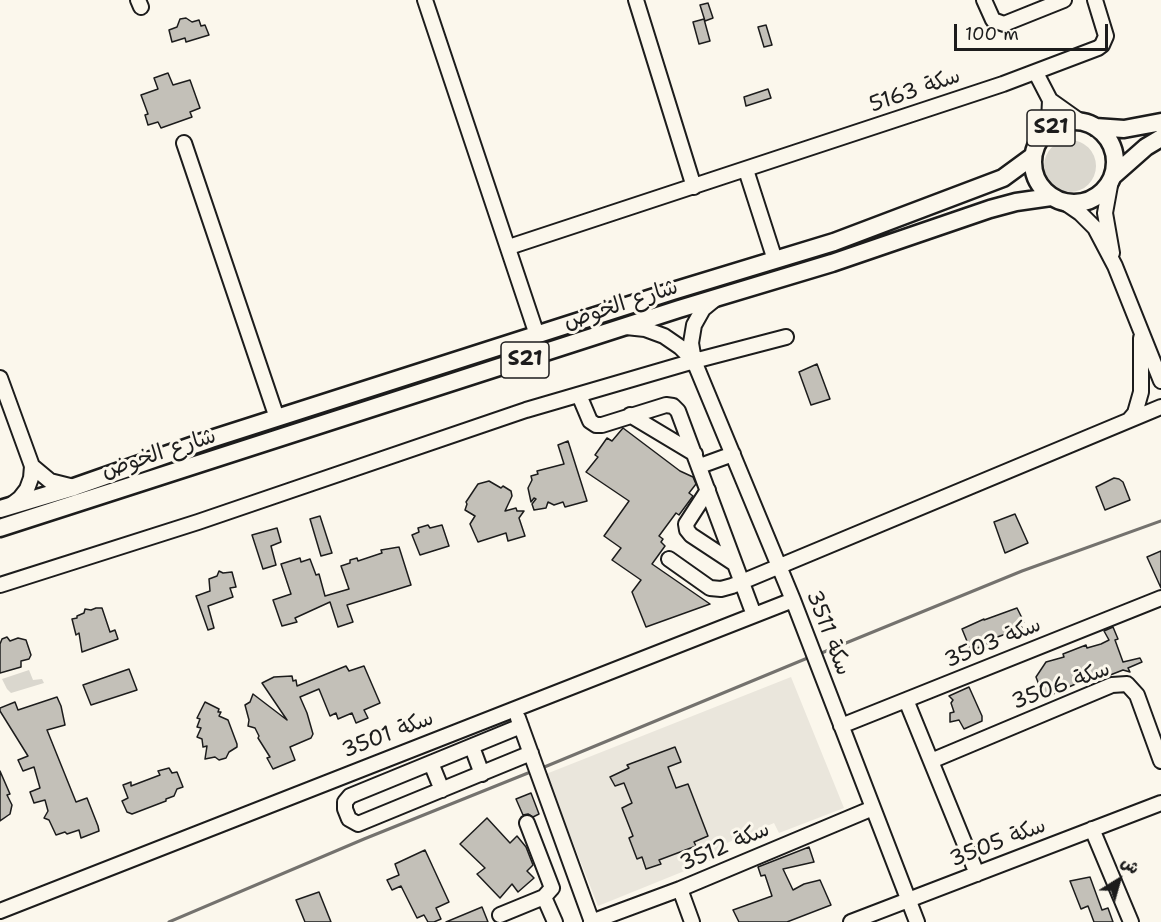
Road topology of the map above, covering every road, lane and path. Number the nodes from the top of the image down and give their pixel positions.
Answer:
1 (425, 0) edge
2 (636, 0) edge
3 (984, 0) edge
4 (1064, 0) edge
5 (1095, 1) edge
6 (1036, 73) junction
7 (1050, 99) junction
8 (1161, 122) edge
9 (1088, 124) junction
10 (1045, 133) junction
11 (1161, 138) edge
12 (184, 143) dead end
13 (1033, 156) junction
14 (746, 170) junction
15 (1112, 178) junction
16 (694, 187) junction
17 (1058, 200) junction
18 (509, 247) junction
19 (775, 260) junction
20 (1115, 267) junction
21 (717, 297) junction
22 (625, 327) junction
23 (1142, 333) junction
24 (537, 335) junction
25 (786, 336) dead end
26 (694, 361) junction
27 (0, 378) edge
28 (1161, 381) edge
29 (579, 395) junction
30 (1161, 407) edge
31 (630, 415) junction
32 (277, 418) junction
33 (1128, 421) junction
34 (733, 454) junction
35 (697, 460) junction
36 (32, 466) junction
37 (74, 487) junction
38 (708, 490) junction
39 (6, 507) edge
40 (0, 528) edge
41 (669, 559) dead end
42 (735, 564) junction
43 (779, 567) junction
44 (742, 582) junction
45 (0, 585) edge
46 (1161, 598) edge
47 (793, 600) junction
48 (754, 615) junction
49 (906, 700) junction
50 (514, 708) junction
51 (521, 726) junction
52 (841, 726) junction
53 (472, 747) junction
54 (531, 753) junction
55 (931, 761) junction
56 (1161, 761) edge
57 (431, 763) junction
58 (482, 774) junction
59 (442, 790) junction
60 (1161, 803) edge
61 (873, 807) junction
62 (527, 823) dead end
63 (1092, 829) junction
64 (976, 874) junction
65 (680, 889) junction
66 (544, 897) junction
67 (908, 900) junction
68 (0, 911) edge
69 (500, 915) dead end
70 (555, 922) edge
71 (592, 922) edge
72 (692, 922) edge
73 (851, 922) edge
74 (917, 922) edge
75 (1131, 922) edge

1 - 18 street
2 - 16 street
3 - 4 street
5 - 6 street, سكة 5163
6 - 7 street
6 - 14 street, سكة 5163
7 - 9 street
7 - 10 street
8 - 9 main road, S21
9 - 10 main road, S21
9 - 15 main road, S21
10 - 13 main road, S21
11 - 15 main road, S21
12 - 32 street
13 - 17 main road, S21
13 - 19 main road, شارع الخوض / S21
14 - 16 street, سكة 5163
14 - 19 street
15 - 17 main road, S21
15 - 20 street
16 - 18 street, سكة 5163
17 - 20 street
17 - 21 main road, شارع الخوض / S21
18 - 24 street
19 - 24 main road, شارع الخوض / S21
20 - 23 street
21 - 22 main road, شارع الخوض / S21
21 - 26 street
22 - 26 street
22 - 40 main road, شارع الخوض / S21
23 - 28 street
23 - 33 street
24 - 32 main road, شارع الخوض / S21
25 - 26 street
26 - 29 street
26 - 34 street, سكة 3511
27 - 36 street
29 - 31 street
29 - 45 street
30 - 33 street
31 - 35 street
31 - 35 street
32 - 37 main road, شارع الخوض / S21
33 - 43 street
34 - 35 street
34 - 43 street, سكة 3511
35 - 38 street
36 - 37 street
36 - 39 street
37 - 39 main road, شارع الخوض / S21
38 - 42 street
38 - 42 street
41 - 44 street
42 - 44 street
43 - 44 street
43 - 47 street, سكة 3511
44 - 48 street
46 - 49 street, سكة 3503
47 - 48 street, سكة 3501
47 - 52 street, سكة 3511
48 - 50 street, سكة 3501
49 - 52 street, سكة 3503
49 - 55 street
50 - 51 street
50 - 68 street, سكة 3501
51 - 53 street
51 - 54 street
52 - 61 street, سكة 3511
53 - 57 street
53 - 58 street
54 - 58 street
54 - 71 street
55 - 56 street, سكة 3506
55 - 64 street
57 - 59 street
57 - 59 street
58 - 59 street
60 - 63 street, سكة 3505
61 - 65 street, سكة 3512
61 - 67 street, سكة 3511
62 - 66 street
63 - 64 street, سكة 3505
63 - 75 street
64 - 67 street, سكة 3505
65 - 71 street, سكة 3512
65 - 72 street
66 - 69 street
66 - 70 street
67 - 73 street, سكة 3505
67 - 74 street, سكة 3511

